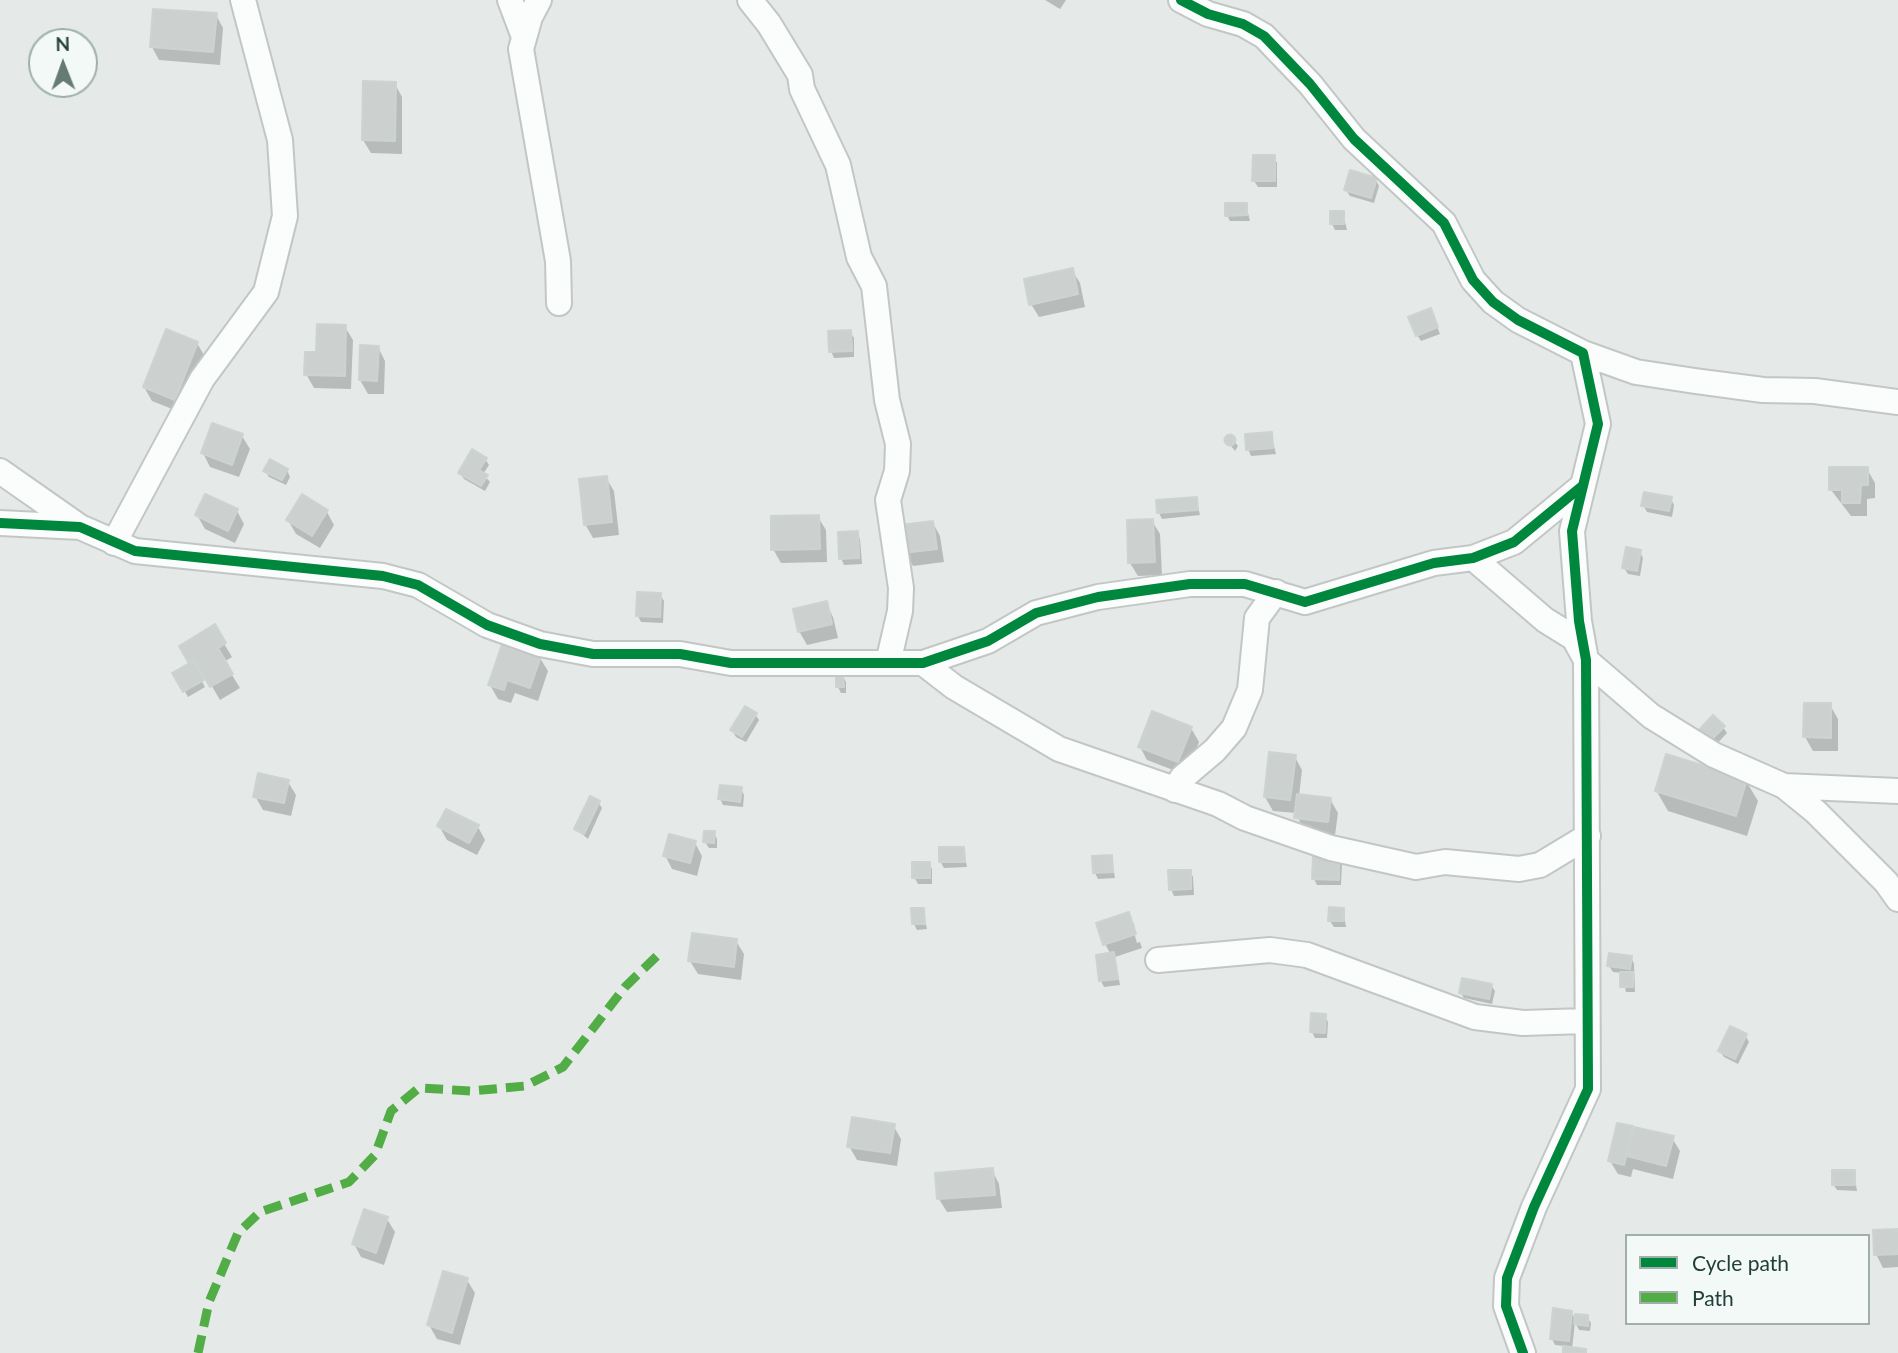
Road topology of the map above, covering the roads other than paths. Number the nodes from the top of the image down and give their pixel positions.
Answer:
1 (243, 0) edge
2 (510, 0) edge
3 (540, 0) edge
4 (750, 0) edge
5 (1181, 0) edge
6 (524, 37) junction
7 (559, 303) dead end
8 (1583, 353) junction
9 (1898, 402) edge
10 (0, 471) edge
11 (1581, 487) junction
12 (0, 523) edge
13 (80, 527) junction
14 (114, 543) junction
15 (1474, 558) junction
16 (1276, 592) junction
17 (1586, 660) junction
18 (888, 663) junction
19 (923, 663) junction
20 (1784, 786) junction
21 (1175, 790) junction
22 (1898, 791) edge
23 (1588, 836) junction
24 (1898, 899) edge
25 (1158, 960) dead end
26 (1585, 1021) junction
27 (1523, 1353) edge

1 - 14 street
2 - 6 street
3 - 6 street
4 - 18 street
5 - 8 street
6 - 7 street
8 - 9 street
8 - 11 street
10 - 13 street
11 - 15 street
11 - 17 street
12 - 13 street
13 - 14 street
14 - 18 street
15 - 16 street
15 - 17 street
16 - 19 street
16 - 21 street
17 - 20 street
17 - 23 street
18 - 19 street
19 - 21 street
20 - 22 street
20 - 24 street
21 - 23 street
23 - 26 street
25 - 26 street
26 - 27 street

